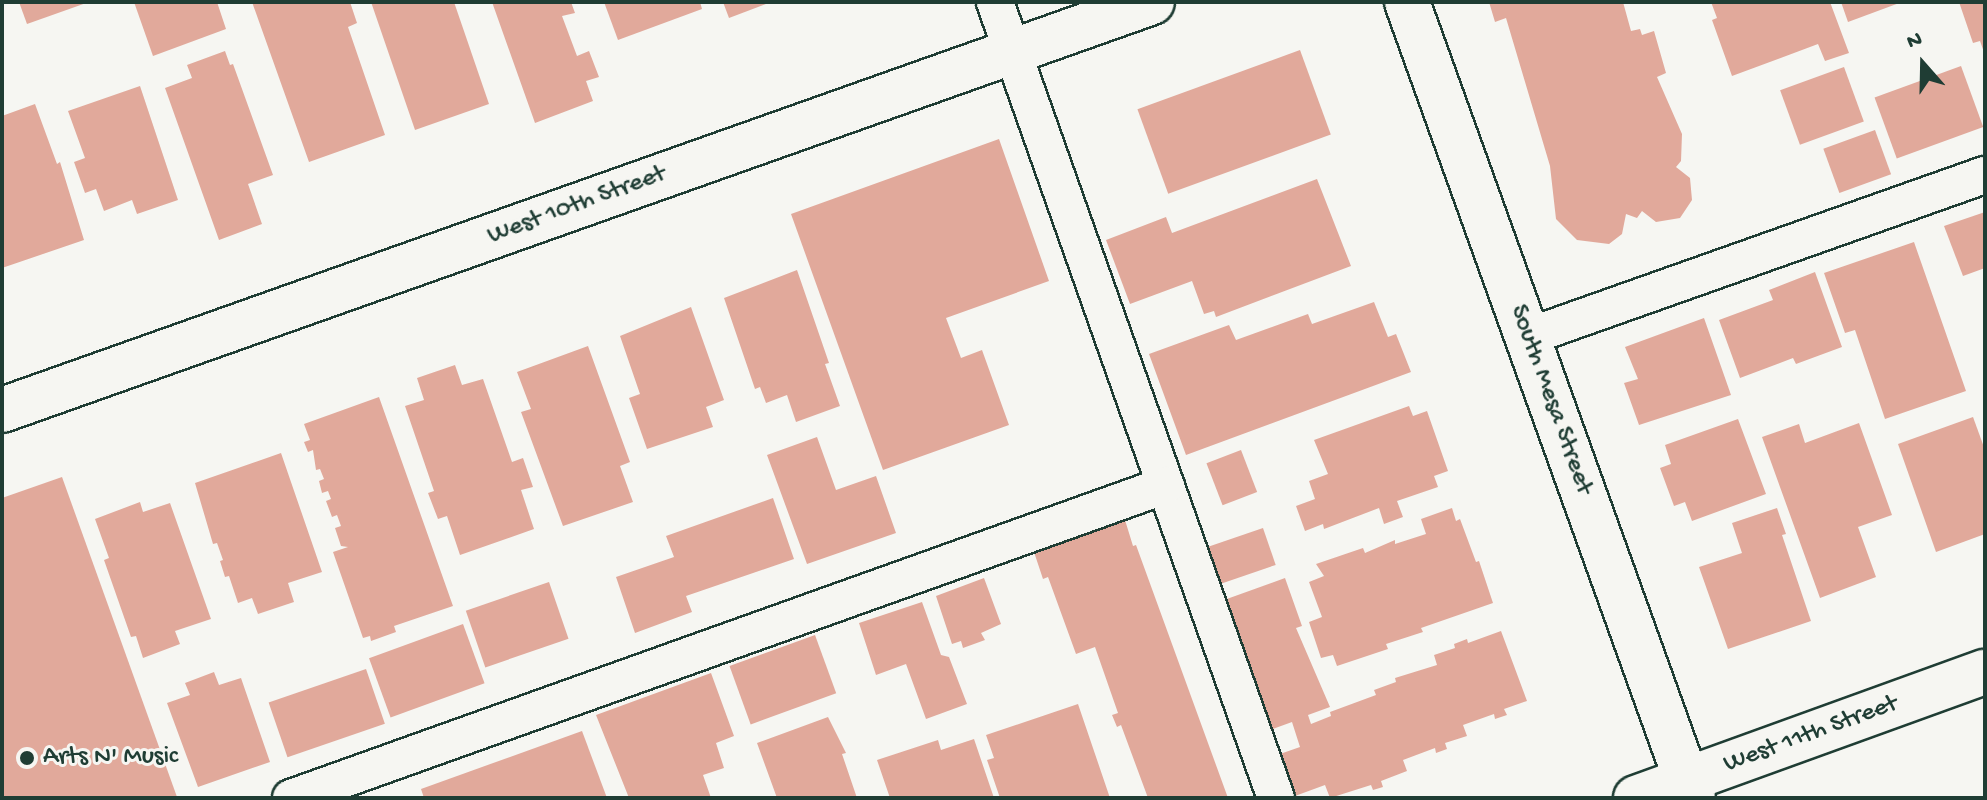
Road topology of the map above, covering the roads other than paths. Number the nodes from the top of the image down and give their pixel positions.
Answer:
1 (995, 2) edge
2 (1152, 2) edge
3 (1407, 2) edge
4 (1013, 52) junction
5 (1985, 175) edge
6 (1527, 337) junction
7 (2, 410) edge
8 (1166, 485) junction
9 (1985, 672) edge
10 (1689, 789) edge
11 (291, 798) edge
12 (1276, 798) edge
13 (1636, 798) edge

1 - 4 lane
2 - 4 street, West 10th Street
3 - 6 street, South Mesa Street
4 - 7 street, West 10th Street
4 - 8 lane
5 - 6 lane
6 - 10 street, South Mesa Street
8 - 11 lane
8 - 12 lane
9 - 10 street, West 11th Street
10 - 13 street, West 11th Street

